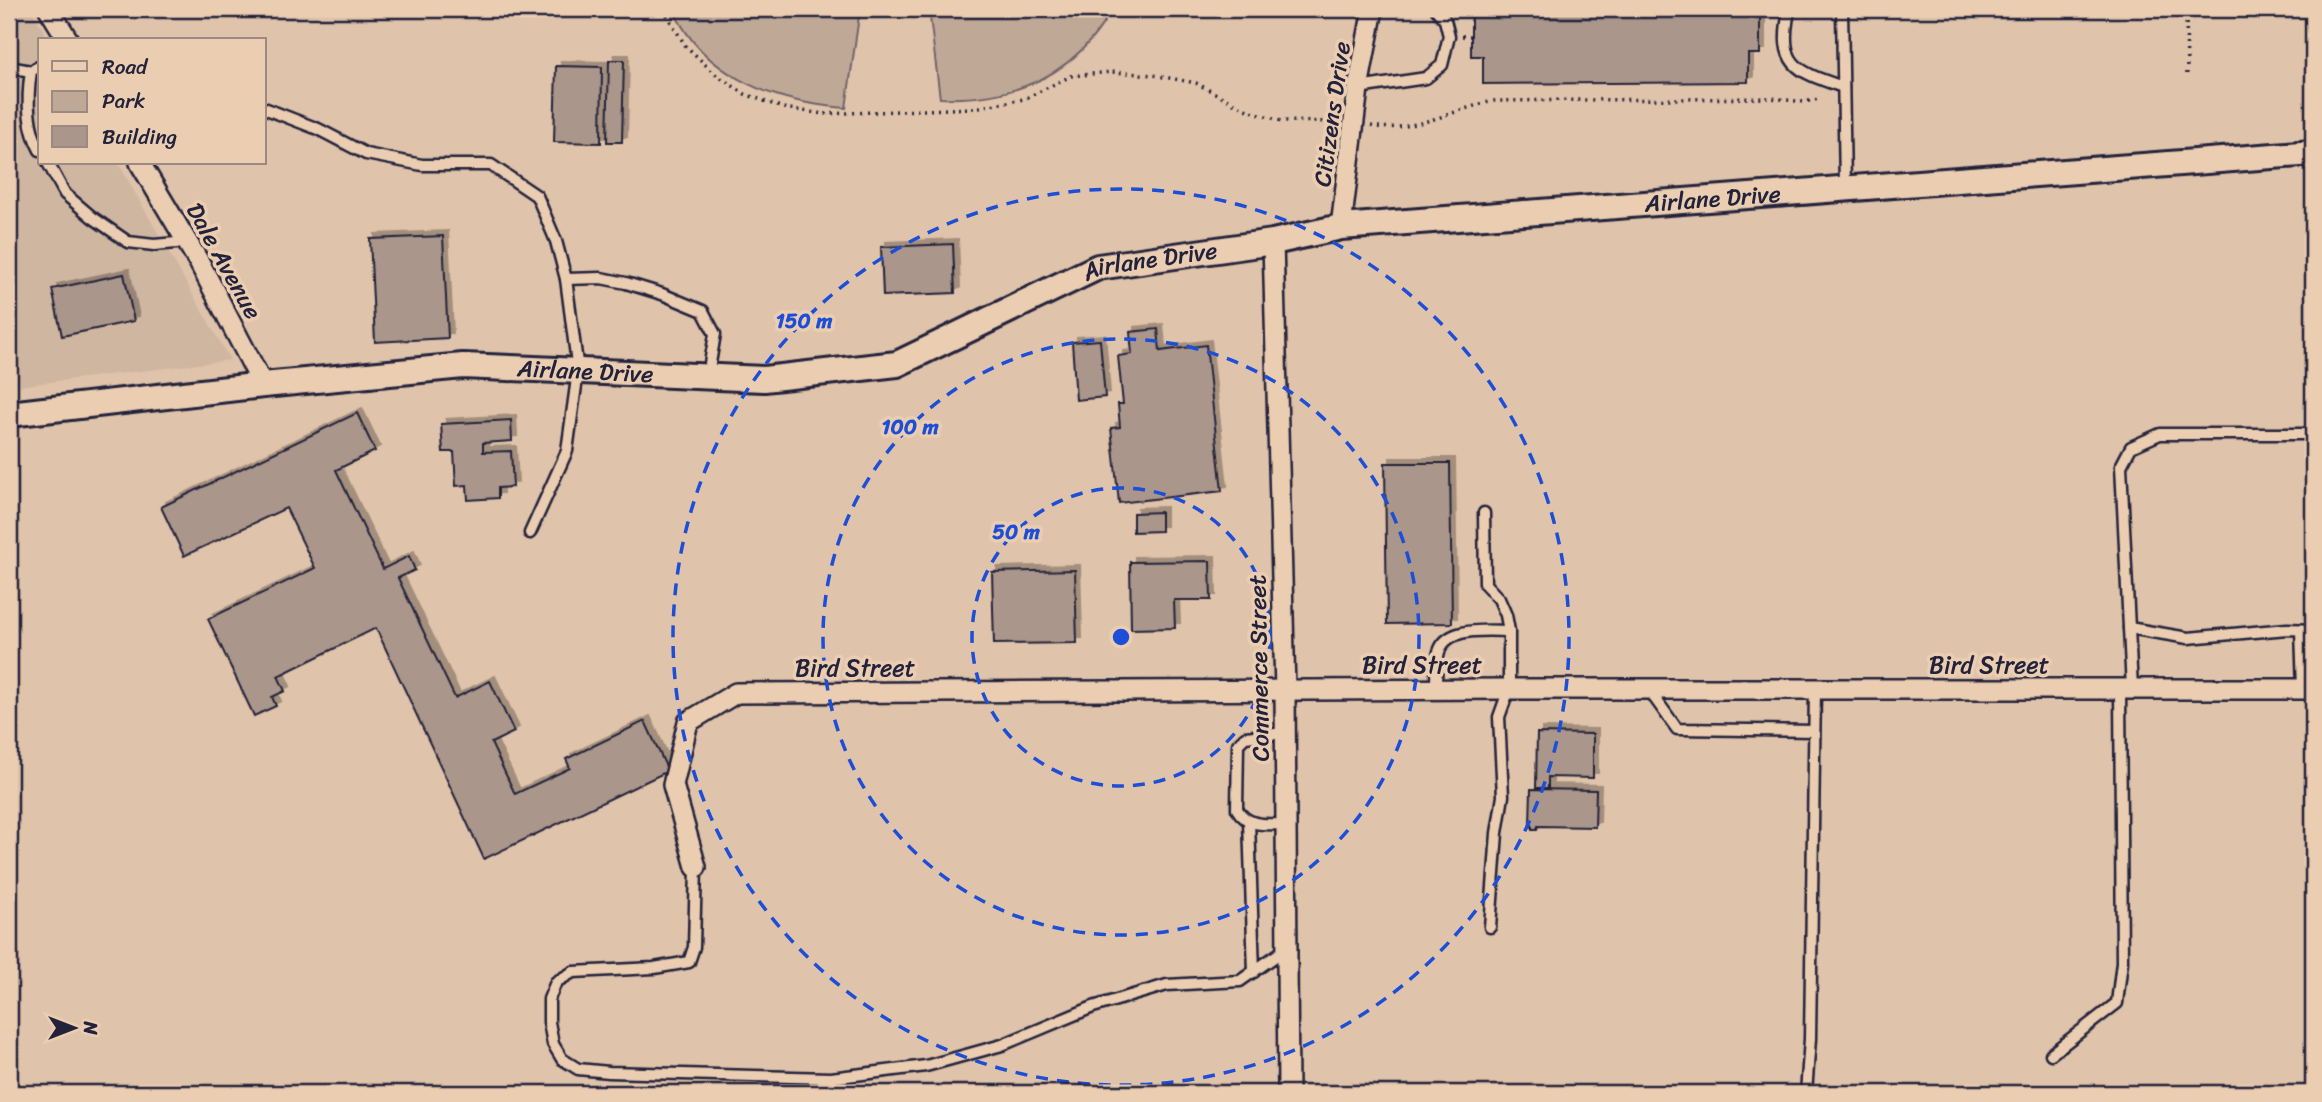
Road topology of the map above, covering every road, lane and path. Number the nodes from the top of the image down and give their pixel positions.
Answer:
1 (49, 9) edge
2 (663, 9) edge
3 (1373, 9) edge
4 (1436, 9) edge
5 (1791, 9) edge
6 (1842, 9) edge
7 (2186, 9) edge
8 (67, 38) edge
9 (9, 67) edge
10 (35, 69) edge
11 (2187, 78) dead end
12 (1843, 87) junction
13 (1358, 88) junction
14 (1819, 99) dead end
15 (266, 109) edge
16 (1353, 122) junction
17 (38, 146) edge
18 (2313, 153) edge
19 (49, 164) edge
20 (141, 164) edge
21 (1845, 188) junction
22 (1341, 227) junction
23 (187, 242) junction
24 (1273, 242) junction
25 (566, 279) junction
26 (578, 371) junction
27 (708, 377) junction
28 (263, 385) junction
29 (9, 414) edge
30 (2313, 434) edge
31 (1485, 513) dead end
32 (530, 533) dead end
33 (2129, 628) junction
34 (2301, 630) junction
35 (2313, 630) edge
36 (1509, 631) junction
37 (1436, 689) junction
38 (1509, 689) junction
39 (1815, 689) junction
40 (2126, 689) junction
41 (2308, 689) edge
42 (1285, 690) junction
43 (1648, 690) junction
44 (1814, 731) junction
45 (1285, 733) junction
46 (1249, 821) junction
47 (1286, 824) junction
48 (696, 867) joint
49 (1490, 927) dead end
50 (1287, 948) junction
51 (1254, 972) junction
52 (2051, 1054) dead end
53 (1288, 1093) edge
54 (1806, 1093) edge

1 - 8 street
2 - 16 path
3 - 13 street, Citizens Drive
4 - 13 lane
5 - 12 lane
6 - 12 lane
7 - 11 path
9 - 10 lane
10 - 17 lane
12 - 21 lane
13 - 16 street, Citizens Drive
14 - 16 path
15 - 25 lane
16 - 22 street, Citizens Drive
18 - 21 street, Airlane Drive
19 - 23 lane
20 - 23 street, Dale Avenue
21 - 22 street, Airlane Drive
22 - 24 street, Airlane Drive
23 - 28 street, Dale Avenue
24 - 27 street, Airlane Drive
24 - 42 street, Commerce Street
25 - 26 lane
25 - 27 lane
26 - 27 street, Airlane Drive
26 - 28 street, Airlane Drive
26 - 32 lane
28 - 29 street, Airlane Drive
30 - 33 lane
31 - 36 lane
33 - 34 lane
33 - 40 lane
34 - 35 lane
34 - 41 lane
36 - 37 lane
36 - 38 lane
37 - 38 street, Bird Street
37 - 42 street, Bird Street
38 - 43 street, Bird Street
38 - 49 lane
39 - 40 street, Bird Street
39 - 43 street, Bird Street
39 - 44 lane
40 - 41 street, Bird Street
40 - 52 lane
42 - 45 street, Commerce Street
42 - 48 street, Bird Street
43 - 44 lane
44 - 54 lane
45 - 46 lane
45 - 47 street, Commerce Street
46 - 47 lane
46 - 51 lane
47 - 50 street, Commerce Street
48 - 51 lane
50 - 51 lane
50 - 53 street, Commerce Street

